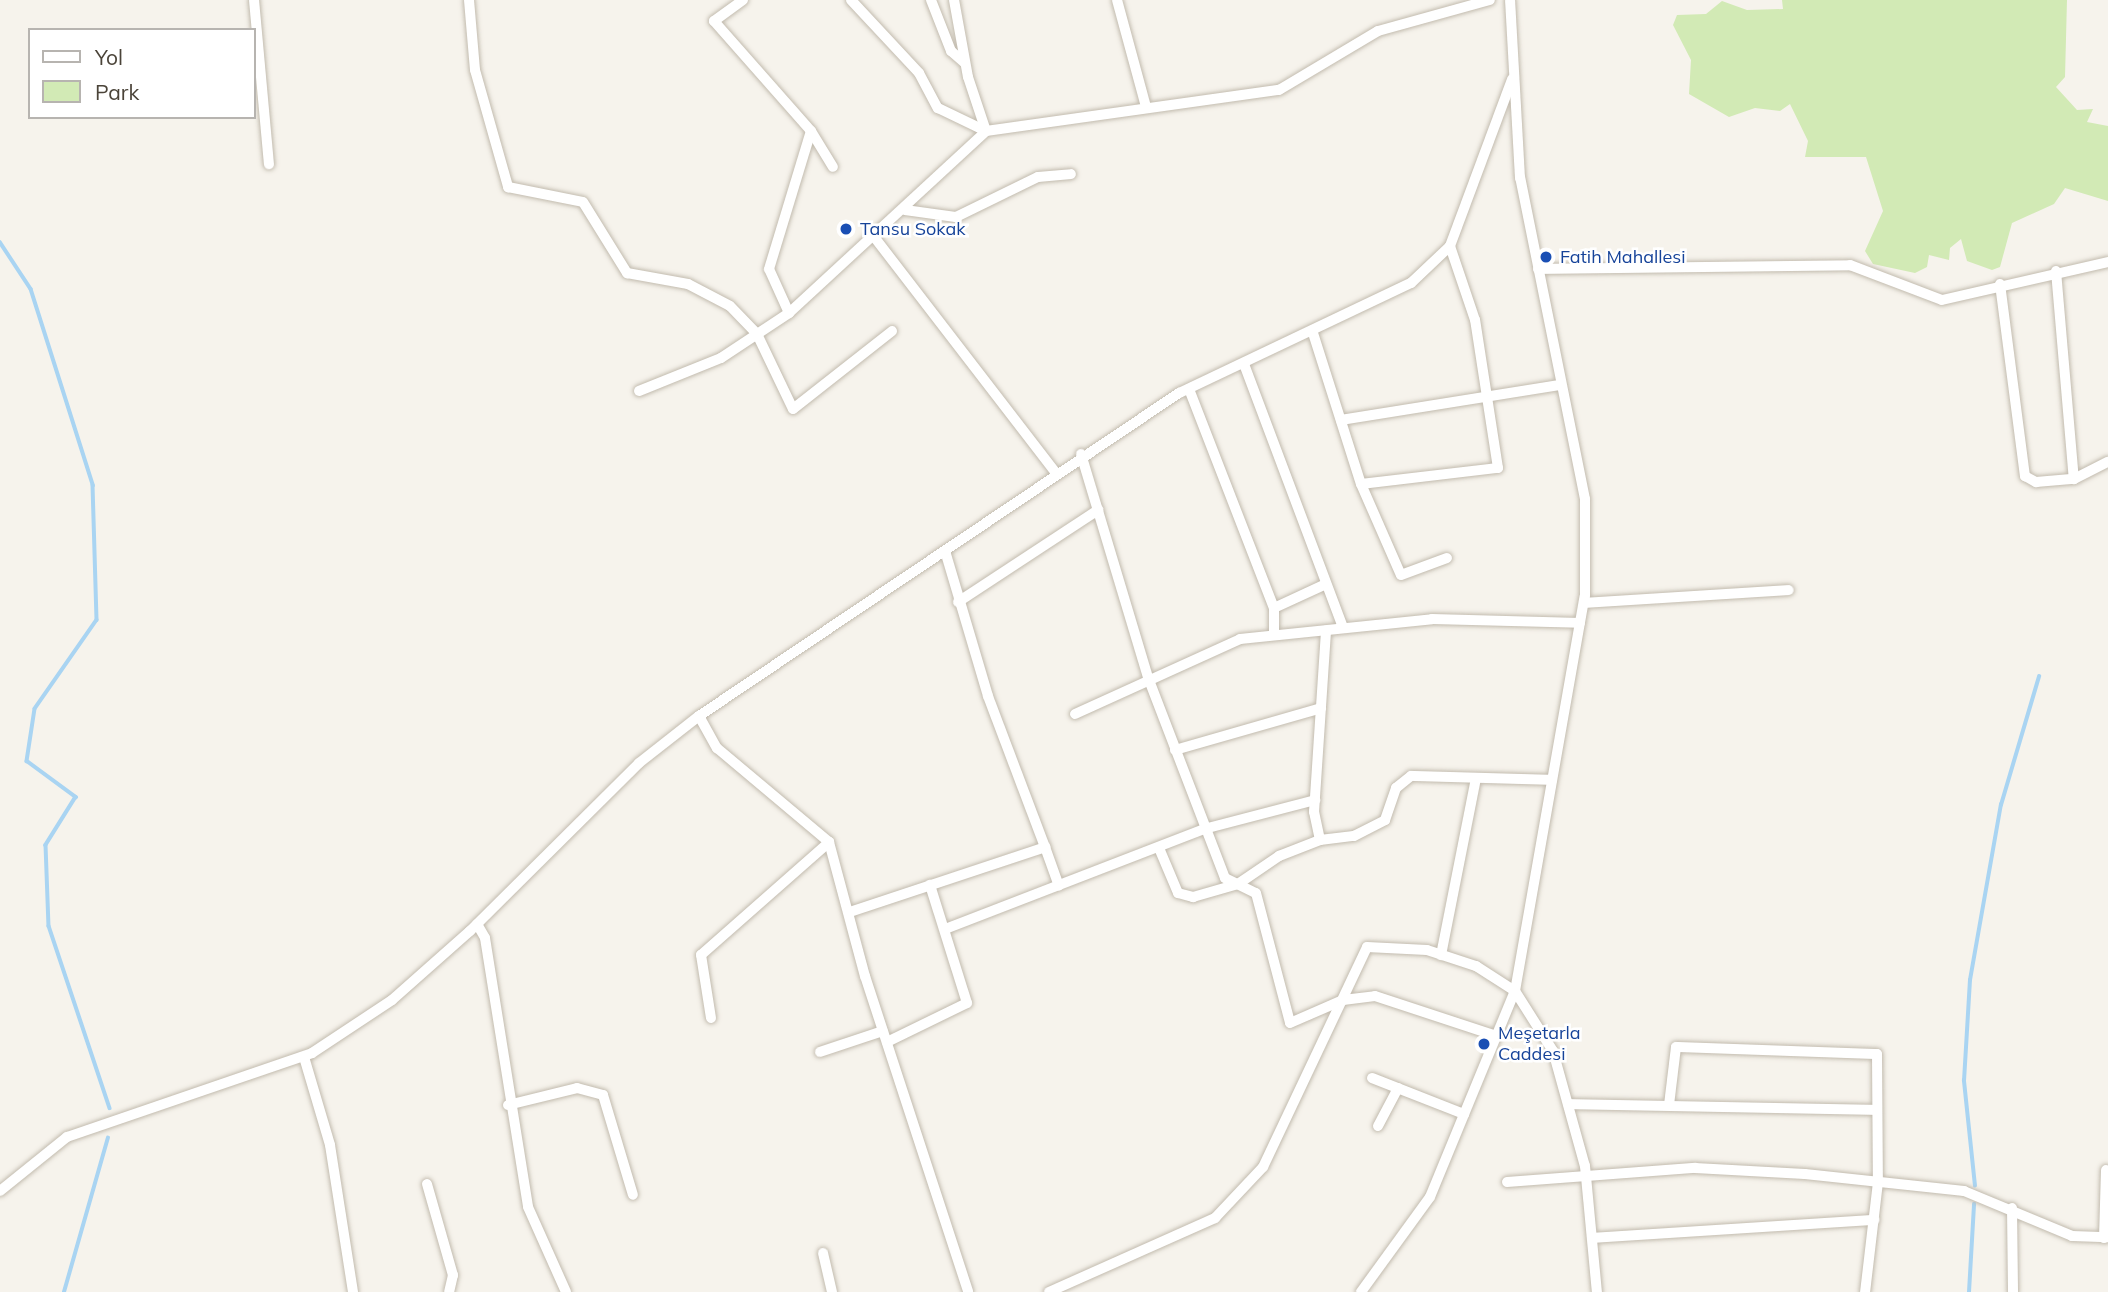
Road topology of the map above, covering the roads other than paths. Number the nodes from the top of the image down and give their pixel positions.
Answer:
1 (254, 0) edge
2 (469, 0) edge
3 (743, 0) edge
4 (851, 0) edge
5 (931, 0) edge
6 (954, 0) edge
7 (1117, 0) edge
8 (1490, 0) edge
9 (1510, 0) edge
10 (965, 63) junction
11 (1512, 79) junction
12 (1146, 107) junction
13 (811, 131) junction
14 (986, 131) junction
15 (268, 164) dead end
16 (833, 167) dead end
17 (1071, 174) dead end
18 (905, 210) junction
19 (875, 238) junction
20 (1450, 246) junction
21 (2108, 262) edge
22 (1538, 269) junction
23 (2056, 271) junction
24 (2000, 284) junction
25 (789, 313) junction
26 (892, 331) dead end
27 (1313, 333) junction
28 (757, 334) junction
29 (1244, 364) junction
30 (1559, 385) junction
31 (1189, 389) junction
32 (639, 391) dead end
33 (1488, 394) junction
34 (1341, 420) junction
35 (1081, 454) junction
36 (2108, 462) edge
37 (1055, 471) junction
38 (2074, 479) junction
39 (1361, 484) junction
40 (1098, 510) junction
41 (944, 551) junction
42 (1447, 558) dead end
43 (1326, 584) junction
44 (1788, 590) dead end
45 (958, 601) junction
46 (1584, 603) junction
47 (1274, 608) junction
48 (1580, 622) junction
49 (1343, 628) junction
50 (1326, 630) junction
51 (1275, 635) junction
52 (1149, 680) junction
53 (1321, 708) junction
54 (1075, 714) dead end
55 (699, 716) junction
56 (1174, 750) junction
57 (1476, 779) junction
58 (1552, 780) junction
59 (1315, 800) junction
60 (1204, 829) junction
61 (1320, 840) junction
62 (829, 842) junction
63 (1045, 847) junction
64 (1158, 848) junction
65 (1238, 884) junction
66 (930, 885) junction
67 (1059, 886) junction
68 (850, 912) junction
69 (477, 924) junction
70 (944, 929) junction
71 (1441, 955) junction
72 (1515, 991) junction
73 (1343, 1000) junction
74 (711, 1018) dead end
75 (883, 1031) junction
76 (1497, 1036) junction
77 (887, 1042) junction
78 (820, 1052) dead end
79 (304, 1057) junction
80 (1372, 1078) dead end
81 (1398, 1088) junction
82 (1568, 1104) junction
83 (508, 1105) junction
84 (1669, 1105) junction
85 (1877, 1110) junction
86 (1464, 1114) junction
87 (1378, 1126) dead end
88 (2106, 1170) dead end
89 (1586, 1175) junction
90 (1507, 1182) dead end
91 (1878, 1182) junction
92 (427, 1184) dead end
93 (0, 1191) edge
94 (633, 1195) dead end
95 (2012, 1208) junction
96 (1874, 1220) junction
97 (2106, 1237) edge
98 (1592, 1238) junction
99 (823, 1253) dead end
100 (353, 1292) edge
101 (449, 1292) edge
102 (566, 1292) edge
103 (832, 1292) edge
104 (968, 1292) edge
105 (1049, 1292) edge
106 (1361, 1292) edge
107 (1597, 1292) edge
108 (1865, 1292) edge
109 (2013, 1292) edge

1 - 15 street
2 - 28 street
3 - 13 street
4 - 14 street
5 - 10 street
6 - 10 street
7 - 12 street
8 - 12 street
9 - 11 street
10 - 14 street
11 - 20 street
11 - 22 street
12 - 14 street
13 - 16 street
13 - 25 street
14 - 18 street
17 - 18 street
18 - 19 street
19 - 25 street
19 - 37 street
20 - 27 street
20 - 33 street
21 - 23 street
22 - 24 street
22 - 30 street
23 - 24 street
23 - 38 street
24 - 38 street
25 - 28 street
26 - 28 street
27 - 29 street
27 - 34 street
28 - 32 street
29 - 31 street
29 - 43 street
30 - 33 street
30 - 46 street
31 - 35 street
31 - 47 street
33 - 34 street
33 - 39 street
34 - 39 street
35 - 37 street
35 - 40 street
36 - 38 street
37 - 41 street
39 - 42 street
40 - 45 street
40 - 52 street
41 - 45 street
41 - 55 street
43 - 47 street
43 - 49 street
44 - 46 street
45 - 63 street
46 - 48 street
47 - 51 street
48 - 49 street
48 - 58 street
49 - 50 street
50 - 51 street
50 - 53 street
51 - 52 street
52 - 54 street
52 - 56 street
53 - 56 street
53 - 59 street
55 - 62 street
55 - 69 street
56 - 60 street
57 - 58 street
57 - 61 street
57 - 71 street
58 - 72 street
59 - 60 street
59 - 61 street
60 - 64 street
60 - 65 street
61 - 65 street
62 - 68 street
62 - 74 street
63 - 66 street
63 - 67 street
64 - 65 street
64 - 67 street
65 - 73 street
66 - 68 street
66 - 70 street
67 - 70 street
68 - 75 street
69 - 79 street
69 - 83 street
70 - 77 street
71 - 72 street
71 - 73 street
72 - 76 street
72 - 82 street
73 - 76 street
73 - 105 street
75 - 77 street
75 - 78 street
76 - 86 street
77 - 104 street
79 - 93 street
79 - 100 street
80 - 81 street
81 - 86 street
81 - 87 street
82 - 84 street
82 - 89 street
83 - 94 street
83 - 102 street
84 - 85 street
84 - 85 street
85 - 91 street
86 - 106 street
88 - 97 street
89 - 90 street
89 - 91 street
89 - 98 street
91 - 95 street
91 - 96 street
92 - 101 street
95 - 97 street
95 - 109 street
96 - 98 street
96 - 108 street
98 - 107 street
99 - 103 street

